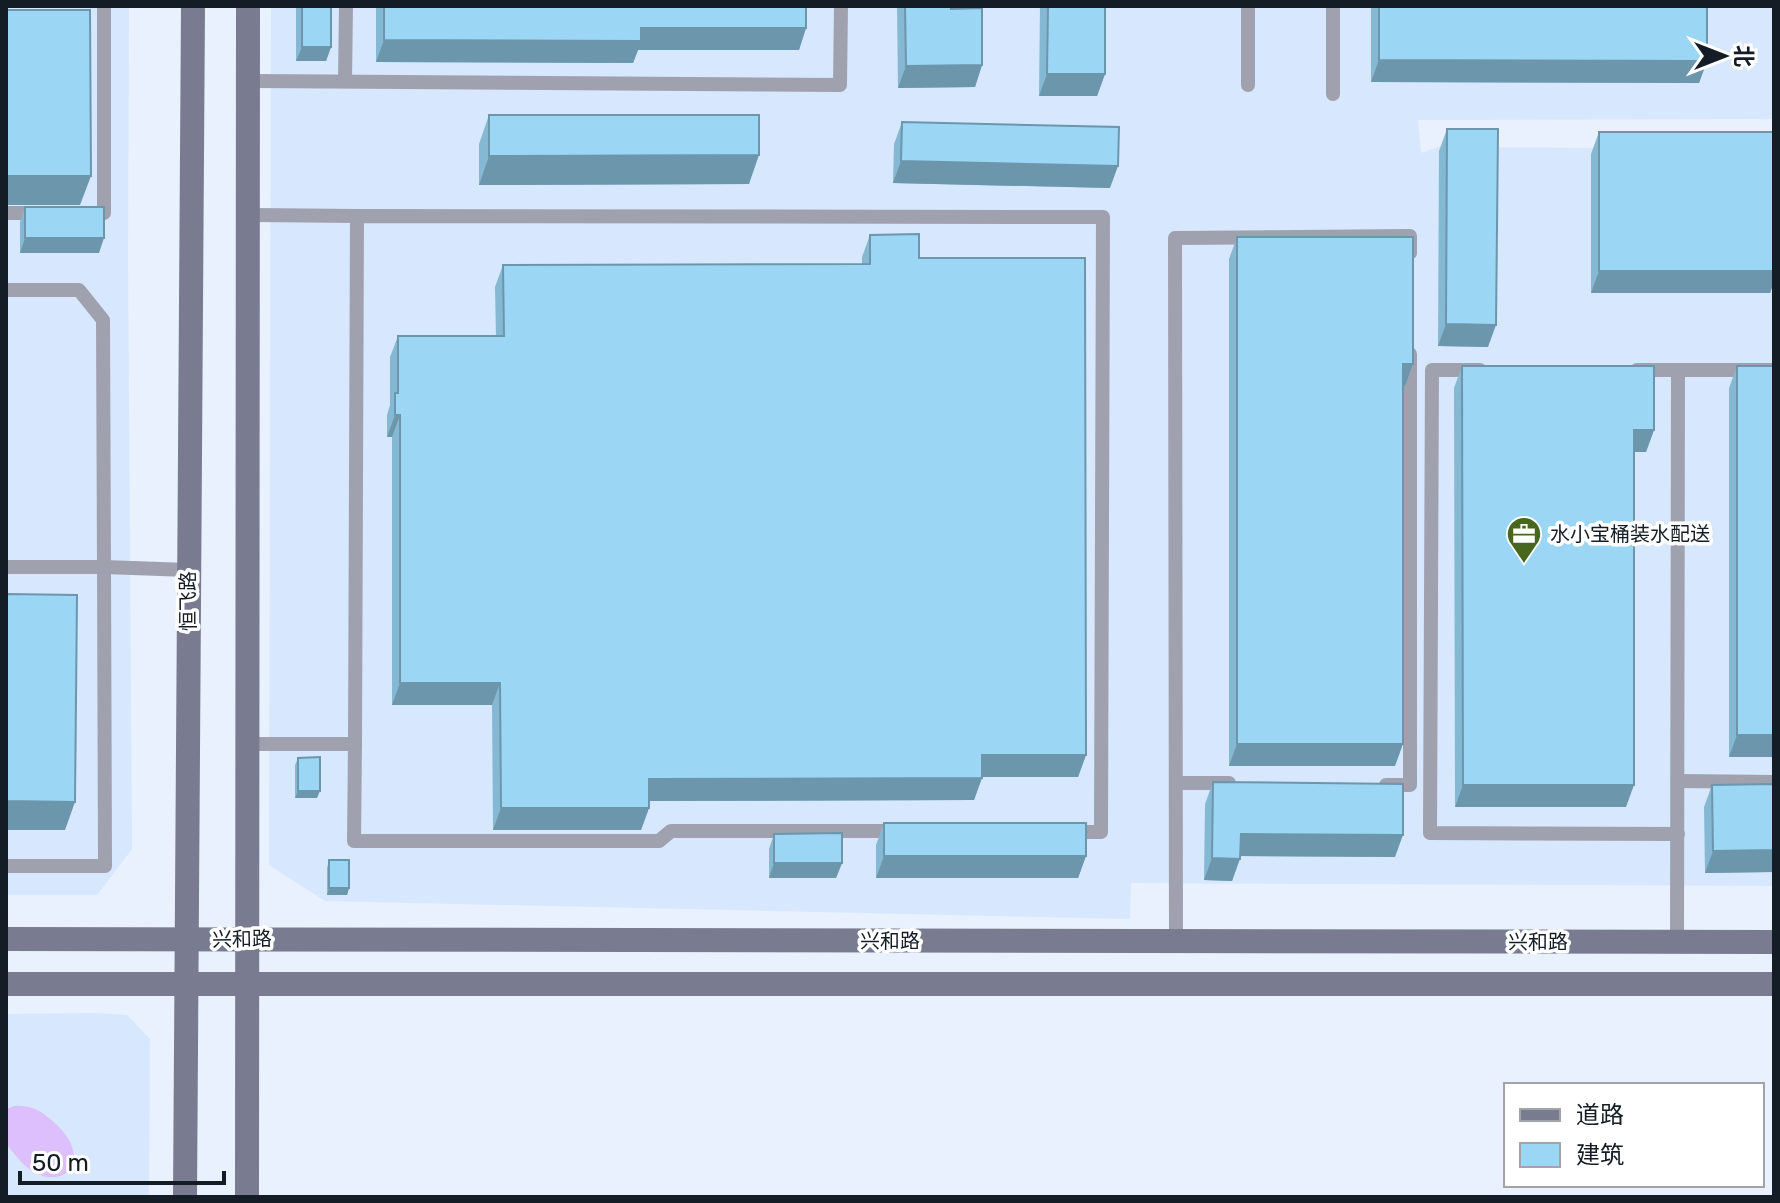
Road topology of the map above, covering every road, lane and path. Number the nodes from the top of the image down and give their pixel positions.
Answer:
1 (193, 6) edge
2 (248, 6) edge
3 (346, 6) edge
4 (841, 6) edge
5 (1248, 6) edge
6 (1333, 6) edge
7 (100, 11) edge
8 (248, 81) junction
9 (345, 81) junction
10 (1248, 85) dead end
11 (1333, 94) dead end
12 (6, 213) edge
13 (48, 213) edge
14 (76, 213) edge
15 (248, 215) junction
16 (357, 216) junction
17 (1410, 268) edge
18 (6, 290) edge
19 (1410, 346) edge
20 (1493, 370) edge
21 (1616, 370) edge
22 (1678, 370) junction
23 (1774, 370) edge
24 (6, 567) edge
25 (104, 567) junction
26 (188, 570) junction
27 (248, 744) junction
28 (355, 744) junction
29 (1678, 781) junction
30 (1774, 782) edge
31 (1176, 783) junction
32 (1238, 784) edge
33 (1364, 784) edge
34 (910, 831) edge
35 (1053, 832) edge
36 (1678, 834) junction
37 (6, 866) edge
38 (6, 939) edge
39 (249, 939) junction
40 (185, 940) junction
41 (1176, 941) junction
42 (1677, 942) junction
43 (1774, 942) edge
44 (185, 983) junction
45 (248, 983) junction
46 (6, 984) edge
47 (1774, 984) edge
48 (185, 1197) edge
49 (247, 1197) edge

1 - 26 main road, 恒飞路
2 - 8 main road
3 - 9 lane
4 - 9 lane
5 - 10 lane
6 - 11 lane
7 - 14 lane
8 - 9 lane
8 - 15 main road
12 - 13 lane
15 - 16 lane
15 - 27 main road
16 - 28 lane
16 - 35 lane
17 - 31 lane
18 - 25 lane
19 - 33 lane
20 - 36 lane
21 - 22 lane
22 - 23 lane
22 - 29 lane
24 - 25 lane
25 - 26 lane
25 - 37 lane
26 - 40 main road, 恒飞路
27 - 28 lane
27 - 39 main road
28 - 34 lane
29 - 30 lane
29 - 36 lane
31 - 32 lane
31 - 41 lane
36 - 42 lane
38 - 40 main road, 兴和路
39 - 40 main road, 兴和路
39 - 41 main road, 兴和路
39 - 45 main road
40 - 44 main road, 恒飞路
41 - 42 main road, 兴和路
42 - 43 main road, 兴和路
44 - 45 main road
44 - 46 main road
44 - 48 main road, 恒飞路
45 - 47 main road
45 - 49 main road

